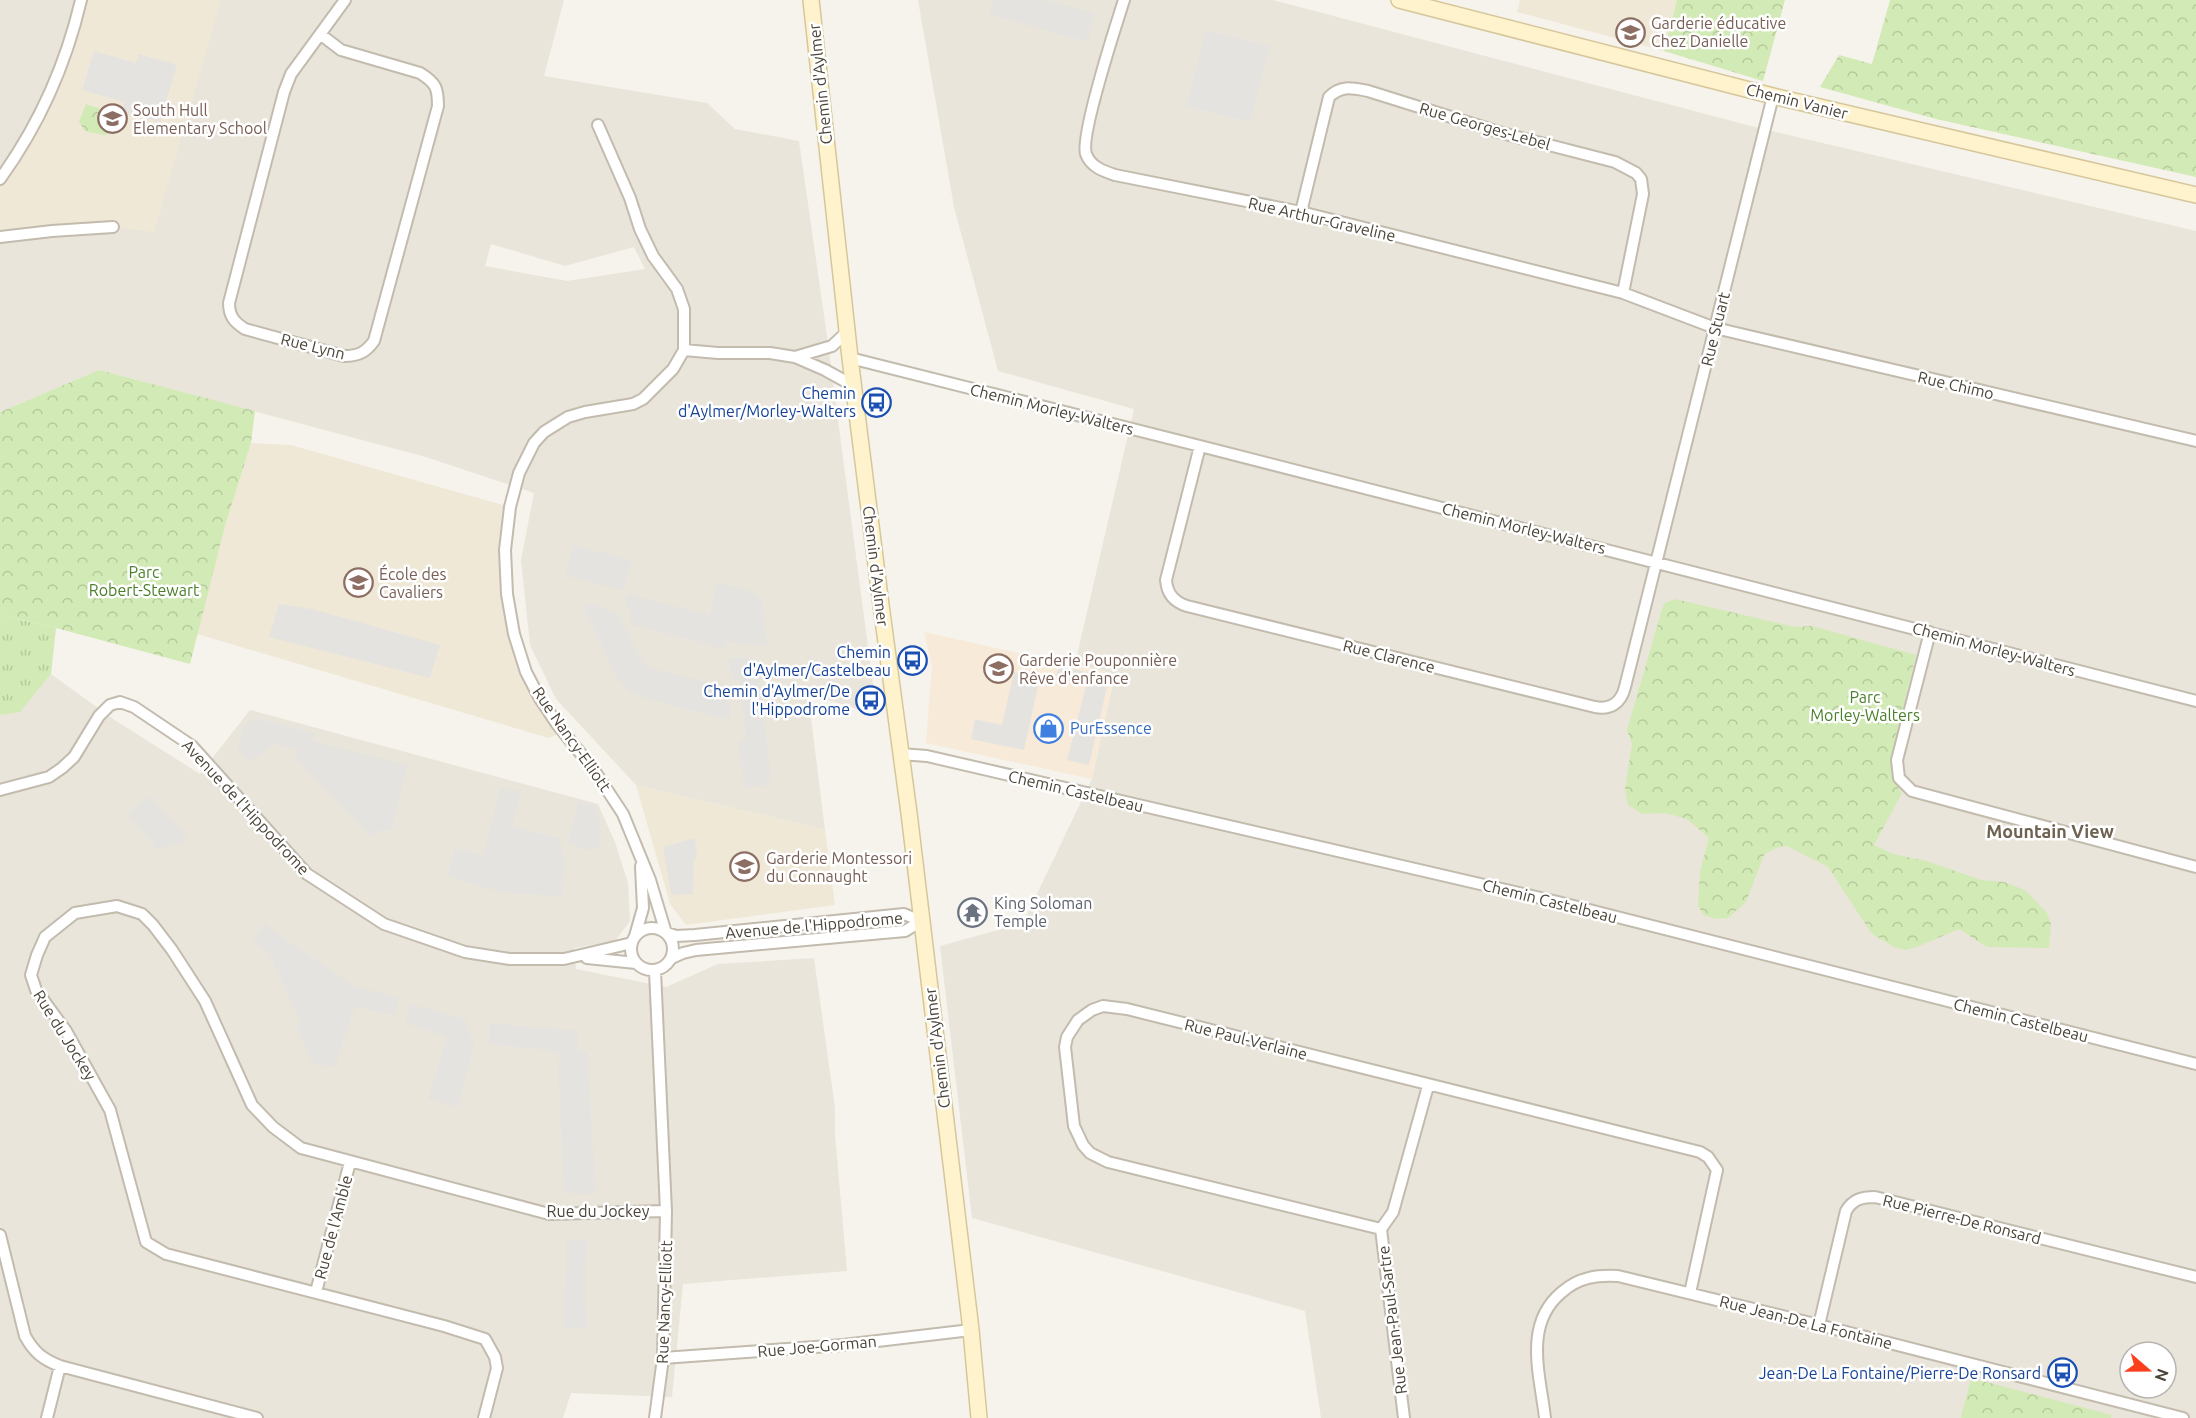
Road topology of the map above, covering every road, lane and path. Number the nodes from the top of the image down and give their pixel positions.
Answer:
1 (81, 0) edge
2 (345, 0) edge
3 (811, 0) edge
4 (1124, 0) edge
5 (1399, 0) edge
6 (320, 34) junction
7 (1773, 96) junction
8 (598, 125) dead end
9 (0, 178) edge
10 (2196, 195) edge
11 (1301, 212) junction
12 (113, 227) dead end
13 (0, 237) edge
14 (1623, 293) junction
15 (1715, 328) junction
16 (849, 330) junction
17 (684, 350) junction
18 (795, 357) junction
19 (850, 358) junction
20 (854, 386) junction
21 (2196, 441) edge
22 (1200, 446) junction
23 (1656, 562) junction
24 (1930, 632) junction
25 (2196, 701) edge
26 (900, 754) junction
27 (0, 790) edge
28 (640, 856) junction
29 (2196, 867) edge
30 (921, 921) junction
31 (666, 933) junction
32 (633, 939) junction
33 (577, 957) junction
34 (672, 958) junction
35 (636, 963) junction
36 (655, 971) junction
37 (2196, 1065) edge
38 (1428, 1086) junction
39 (350, 1162) junction
40 (666, 1211) junction
41 (1381, 1230) junction
42 (0, 1235) edge
43 (2196, 1277) edge
44 (316, 1292) junction
45 (1690, 1293) junction
46 (1819, 1325) junction
47 (971, 1330) junction
48 (663, 1358) junction
49 (60, 1366) junction
50 (47, 1418) edge
51 (257, 1418) edge
52 (484, 1418) edge
53 (656, 1418) edge
54 (979, 1418) edge
55 (1404, 1418) edge
56 (1545, 1418) edge
57 (2183, 1418) edge

1 - 9 street
2 - 6 street, Rue Lynn
3 - 16 main road, Chemin d'Aylmer
4 - 11 street, Rue Arthur-Graveline
5 - 7 main road, Chemin Vanier
6 - 6 street, Rue Lynn
7 - 10 main road, Chemin Vanier
7 - 15 street, Rue Stuart
8 - 17 street
11 - 14 street, Rue Arthur-Graveline
11 - 14 street, Rue Georges-Lebel
12 - 13 street
14 - 15 street, Rue Arthur-Graveline
15 - 21 street, Rue Chimo
15 - 23 street, Rue Stuart
16 - 18 street
16 - 19 main road, Chemin d'Aylmer
17 - 18 street
17 - 28 street, Rue Nancy-Elliott
18 - 20 street
19 - 20 main road, Chemin d'Aylmer
19 - 22 street, Chemin Morley-Walters
20 - 26 main road, Chemin d'Aylmer
22 - 23 street, Chemin Morley-Walters
22 - 23 street, Rue Clarence
23 - 24 street, Chemin Morley-Walters
24 - 25 street, Chemin Morley-Walters
24 - 29 street
26 - 30 main road, Chemin d'Aylmer
26 - 37 street, Chemin Castelbeau
27 - 33 street, Avenue de l'Hippodrome
28 - 31 street, Rue Nancy-Elliott
28 - 32 street, Rue Nancy-Elliott
30 - 31 street, Avenue de l'Hippodrome
30 - 34 street, Avenue de l'Hippodrome
30 - 47 main road, Chemin d'Aylmer
31 - 32 street
31 - 34 street
32 - 33 street, Avenue de l'Hippodrome
32 - 35 street
33 - 35 street, Avenue de l'Hippodrome
34 - 36 street
35 - 36 street
36 - 40 street, Rue Nancy-Elliott
38 - 41 street, Rue Jean-Paul-Sartre
38 - 41 street, Rue Paul-Verlaine
38 - 45 street, Rue Paul-Verlaine
39 - 40 street, Rue du Jockey
39 - 44 street, Rue de l'Amble
39 - 44 street, Rue du Jockey
40 - 48 street, Rue Nancy-Elliott
41 - 55 street, Rue Jean-Paul-Sartre
42 - 49 street
43 - 46 street, Rue Pierre-De Ronsard
44 - 52 street, Rue du Jockey
45 - 46 street, Rue Jean-De La Fontaine
45 - 56 street, Rue Jean-De La Fontaine
46 - 57 street, Rue Jean-De La Fontaine
47 - 48 street, Rue Joe-Gorman
47 - 54 main road, Chemin d'Aylmer
48 - 53 street, Rue Nancy-Elliott
49 - 50 street
49 - 51 street

